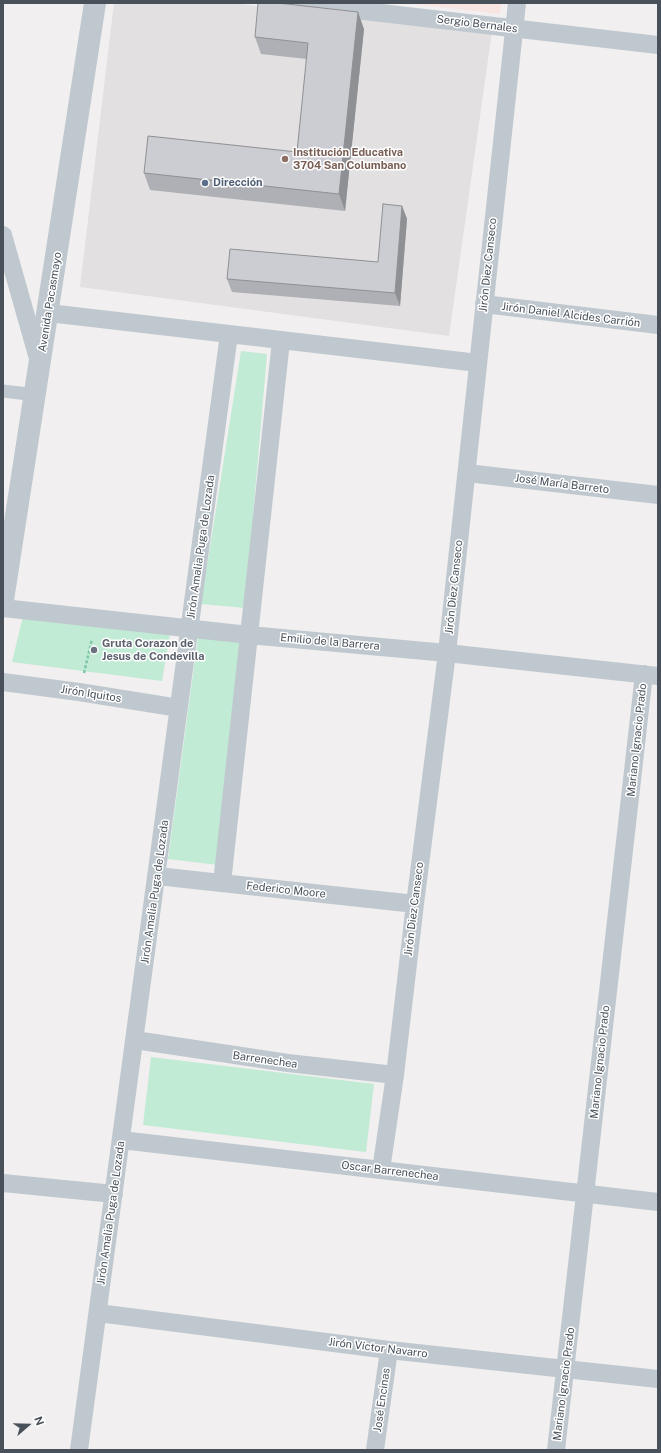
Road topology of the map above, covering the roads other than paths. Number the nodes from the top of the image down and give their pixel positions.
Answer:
1 (95, 3) edge
2 (296, 3) edge
3 (517, 3) edge
4 (513, 28) junction
5 (658, 45) edge
6 (3, 235) edge
7 (484, 304) junction
8 (49, 313) junction
9 (658, 325) edge
10 (230, 334) junction
11 (281, 341) junction
12 (478, 363) junction
13 (40, 367) junction
14 (3, 391) edge
15 (36, 395) junction
16 (467, 473) junction
17 (658, 495) edge
18 (3, 600) edge
19 (3, 608) edge
20 (190, 628) junction
21 (249, 635) junction
22 (447, 653) junction
23 (651, 675) edge
24 (3, 682) edge
25 (179, 708) junction
26 (157, 876) junction
27 (222, 883) junction
28 (414, 904) junction
29 (135, 1040) junction
30 (395, 1075) junction
31 (121, 1140) junction
32 (381, 1170) junction
33 (3, 1183) edge
34 (586, 1193) junction
35 (114, 1194) junction
36 (658, 1202) edge
37 (98, 1313) junction
38 (388, 1350) junction
39 (566, 1368) junction
40 (658, 1379) edge
41 (79, 1450) edge
42 (375, 1450) edge
43 (556, 1450) edge

1 - 8 street, Avenida Pacasmayo
2 - 4 street, Sergio Bernales
3 - 4 street, Jirón Diez Canseco
4 - 5 street, Sergio Bernales
4 - 7 street, Jirón Diez Canseco
6 - 13 street
7 - 9 street, Jirón Daniel Alcides Carrión
7 - 12 street, Jirón Diez Canseco
8 - 10 street
8 - 13 street, Avenida Pacasmayo
10 - 11 street
10 - 20 street, Jirón Amalia Puga de Lozada
11 - 12 street
11 - 21 street
12 - 16 street, Jirón Diez Canseco
13 - 15 street, Avenida Pacasmayo
14 - 15 street
15 - 18 street, Avenida Pacasmayo
16 - 17 street, José María Barreto
16 - 22 street, Jirón Diez Canseco
19 - 20 street, Emilio de la Barrera
20 - 21 street, Emilio de la Barrera
20 - 25 street, Jirón Amalia Puga de Lozada
21 - 22 street, Emilio de la Barrera
21 - 27 street
22 - 23 street, Emilio de la Barrera
22 - 28 street, Jirón Diez Canseco
23 - 34 street, Mariano Ignacio Prado
24 - 25 street, Jirón Iquitos
25 - 26 street, Jirón Amalia Puga de Lozada
26 - 27 street, Federico Moore
26 - 29 street, Jirón Amalia Puga de Lozada
27 - 28 street, Federico Moore
28 - 30 street, Jirón Diez Canseco
29 - 30 street, Barrenechea
29 - 31 street, Jirón Amalia Puga de Lozada
30 - 32 street, Jirón Diez Canseco
31 - 32 street, Oscar Barrenechea
31 - 35 street, Jirón Amalia Puga de Lozada
32 - 34 street, Oscar Barrenechea
33 - 35 street
34 - 36 street, Oscar Barrenechea
34 - 39 street, Mariano Ignacio Prado
35 - 37 street, Jirón Amalia Puga de Lozada
37 - 38 street, Jirón Víctor Navarro
37 - 41 street, Jirón Amalia Puga de Lozada
38 - 39 street, Jirón Víctor Navarro
38 - 42 street, José Encinas
39 - 40 street, Jirón Víctor Navarro
39 - 43 street, Mariano Ignacio Prado

